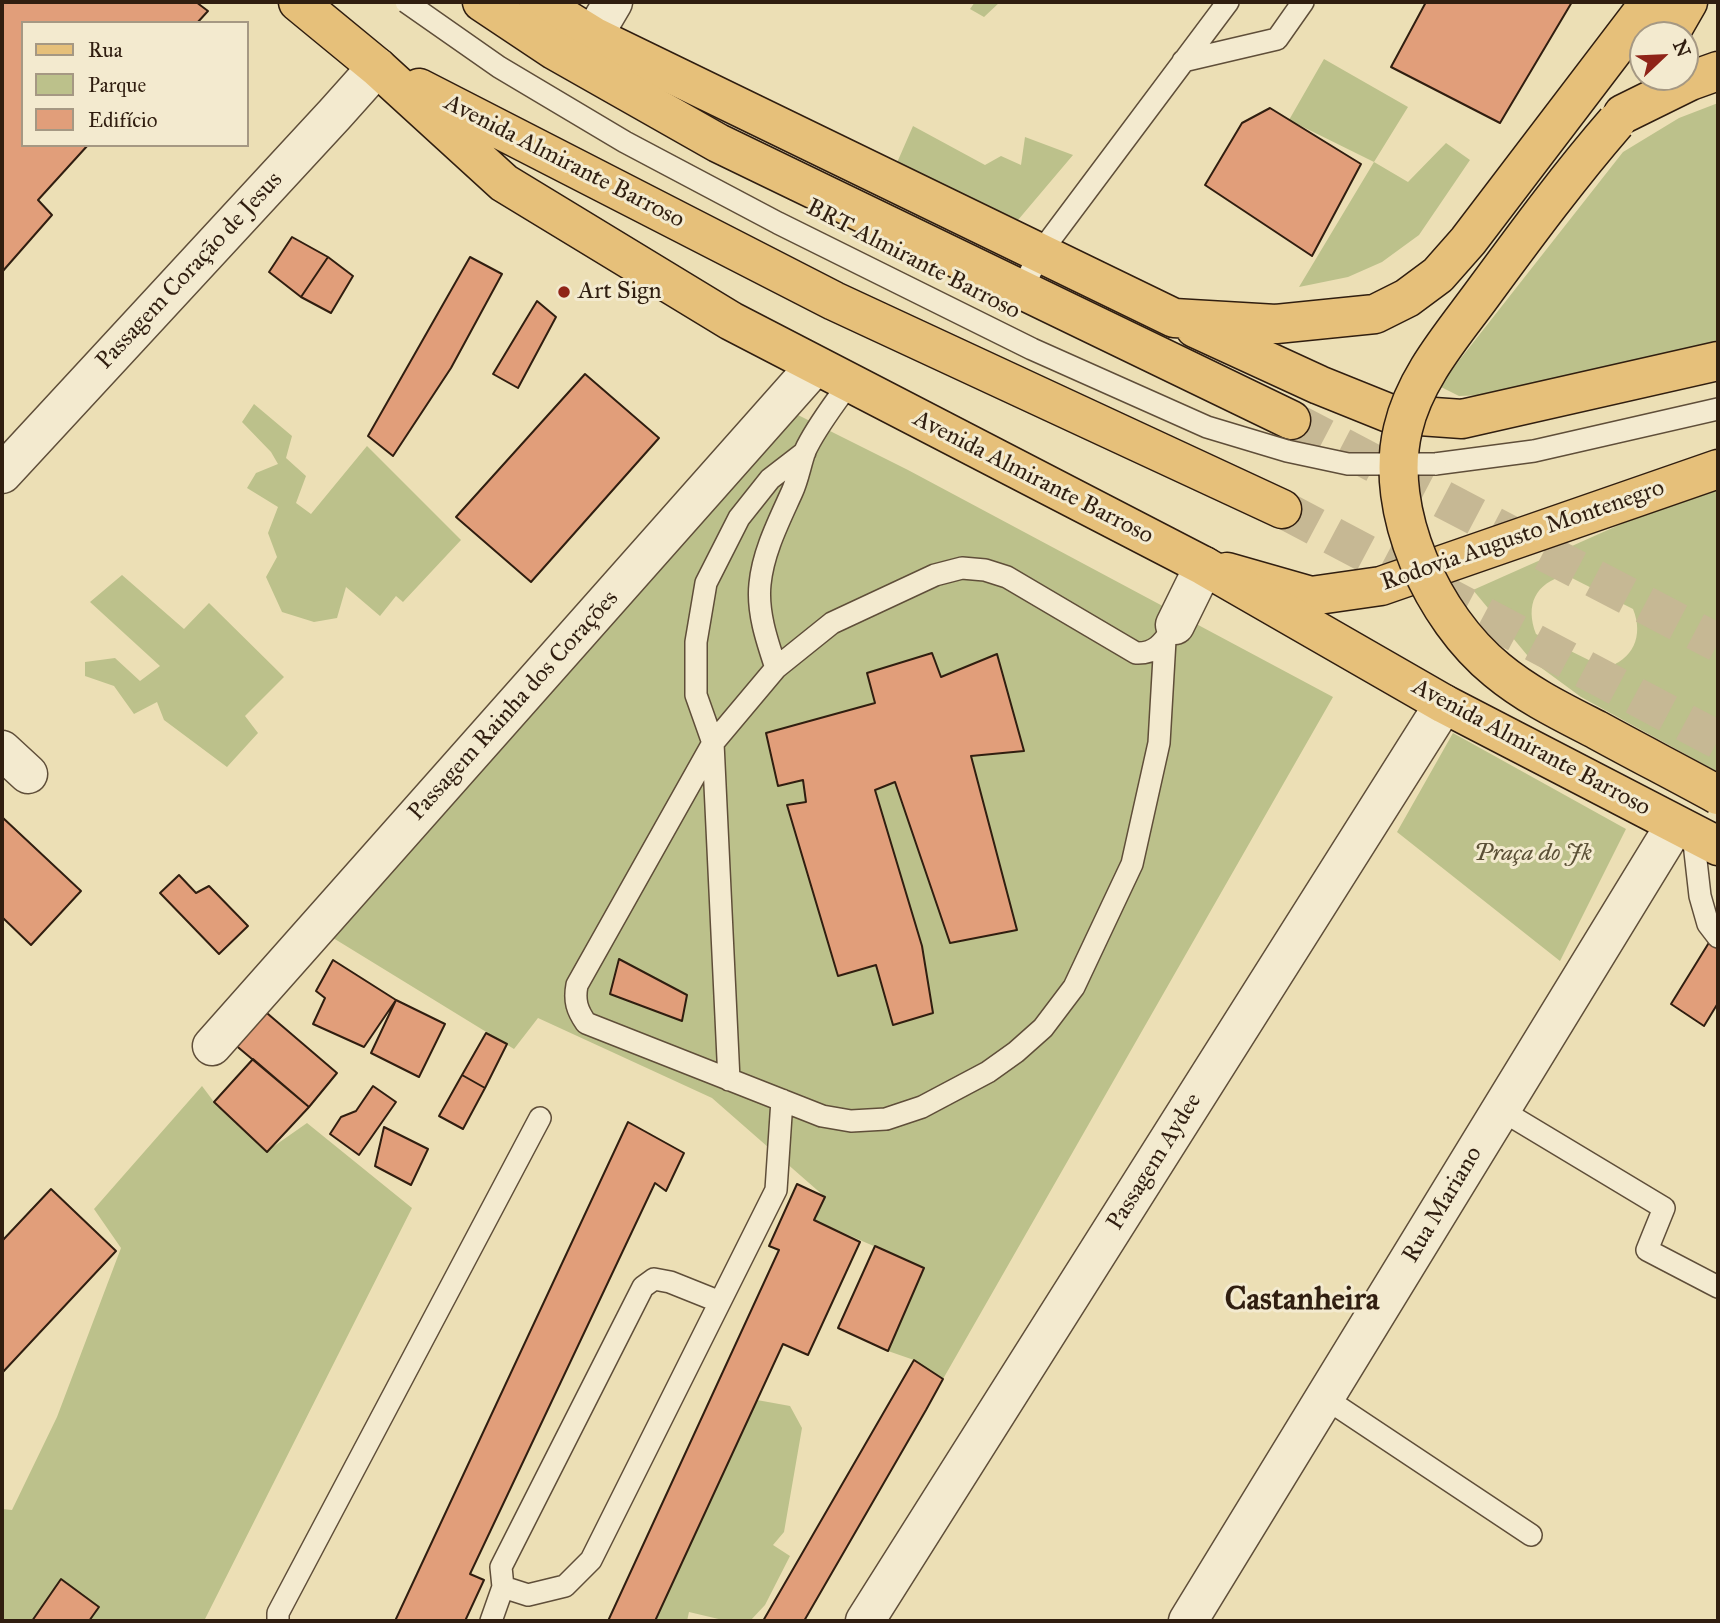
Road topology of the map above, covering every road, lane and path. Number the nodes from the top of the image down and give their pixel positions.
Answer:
1 (298, 2) edge
2 (406, 2) edge
3 (482, 2) edge
4 (538, 2) edge
5 (613, 2) edge
6 (1228, 2) edge
7 (1303, 2) edge
8 (1650, 2) edge
9 (1688, 2) edge
10 (1677, 21) edge
11 (593, 36) junction
12 (1718, 48) edge
13 (1699, 57) edge
14 (1183, 61) junction
15 (377, 67) junction
16 (1718, 71) edge
17 (1636, 91) edge
18 (1652, 91) edge
19 (1620, 118) junction
20 (1040, 253) junction
21 (1022, 289) junction
22 (1174, 318) junction
23 (1718, 361) edge
24 (815, 366) junction
25 (849, 383) junction
26 (1718, 409) edge
27 (1291, 420) tunnel mouth
28 (805, 452) junction
29 (1718, 469) edge
30 (2, 474) edge
31 (1282, 509) tunnel mouth
32 (1204, 566) junction
33 (1170, 632) junction
34 (776, 668) junction
35 (1444, 704) junction
36 (713, 743) junction
37 (1718, 795) edge
38 (1696, 835) edge
39 (1718, 937) edge
40 (212, 1046) dead end
41 (729, 1080) junction
42 (782, 1100) junction
43 (1501, 1110) junction
44 (540, 1118) dead end
45 (1718, 1287) edge
46 (720, 1302) junction
47 (1325, 1398) junction
48 (1531, 1535) dead end
49 (503, 1587) junction
50 (1203, 1616) edge
51 (278, 1621) edge
52 (491, 1621) edge
53 (865, 1621) edge

1 - 15 main road, Avenida Almirante Barroso
2 - 26 lane, BRT Almirante Barroso, bridge
3 - 21 main road
4 - 11 main road
5 - 11 street
6 - 14 lane
7 - 14 lane
8 - 22 main road
9 - 10 main road
11 - 20 main road
12 - 13 main road
14 - 20 lane
15 - 24 main road, Avenida Almirante Barroso
15 - 30 street, Passagem Coração de Jesus
15 - 31 main road, Avenida Almirante Barroso
16 - 19 main road
17 - 19 main road
18 - 19 main road
19 - 37 main road, bridge
20 - 21 lane
20 - 22 main road
21 - 27 main road
22 - 23 main road
24 - 25 main road, Avenida Almirante Barroso
24 - 40 street, Passagem Rainha dos Corações
25 - 28 lane
25 - 32 main road, Avenida Almirante Barroso
28 - 34 lane
28 - 36 lane
29 - 32 main road, Rodovia Augusto Montenegro
32 - 33 street
32 - 35 main road, Avenida Almirante Barroso
33 - 34 lane
33 - 42 lane
34 - 36 lane
35 - 38 main road, Avenida Almirante Barroso
35 - 53 street, Passagem Aydee
36 - 41 lane
36 - 41 lane
38 - 39 lane
38 - 43 street, Rua Mariano
41 - 42 lane
42 - 46 lane
43 - 45 lane
43 - 47 street, Rua Mariano
44 - 51 lane
46 - 49 lane
46 - 49 lane
47 - 48 lane
47 - 50 street, Rua Mariano
49 - 52 lane

